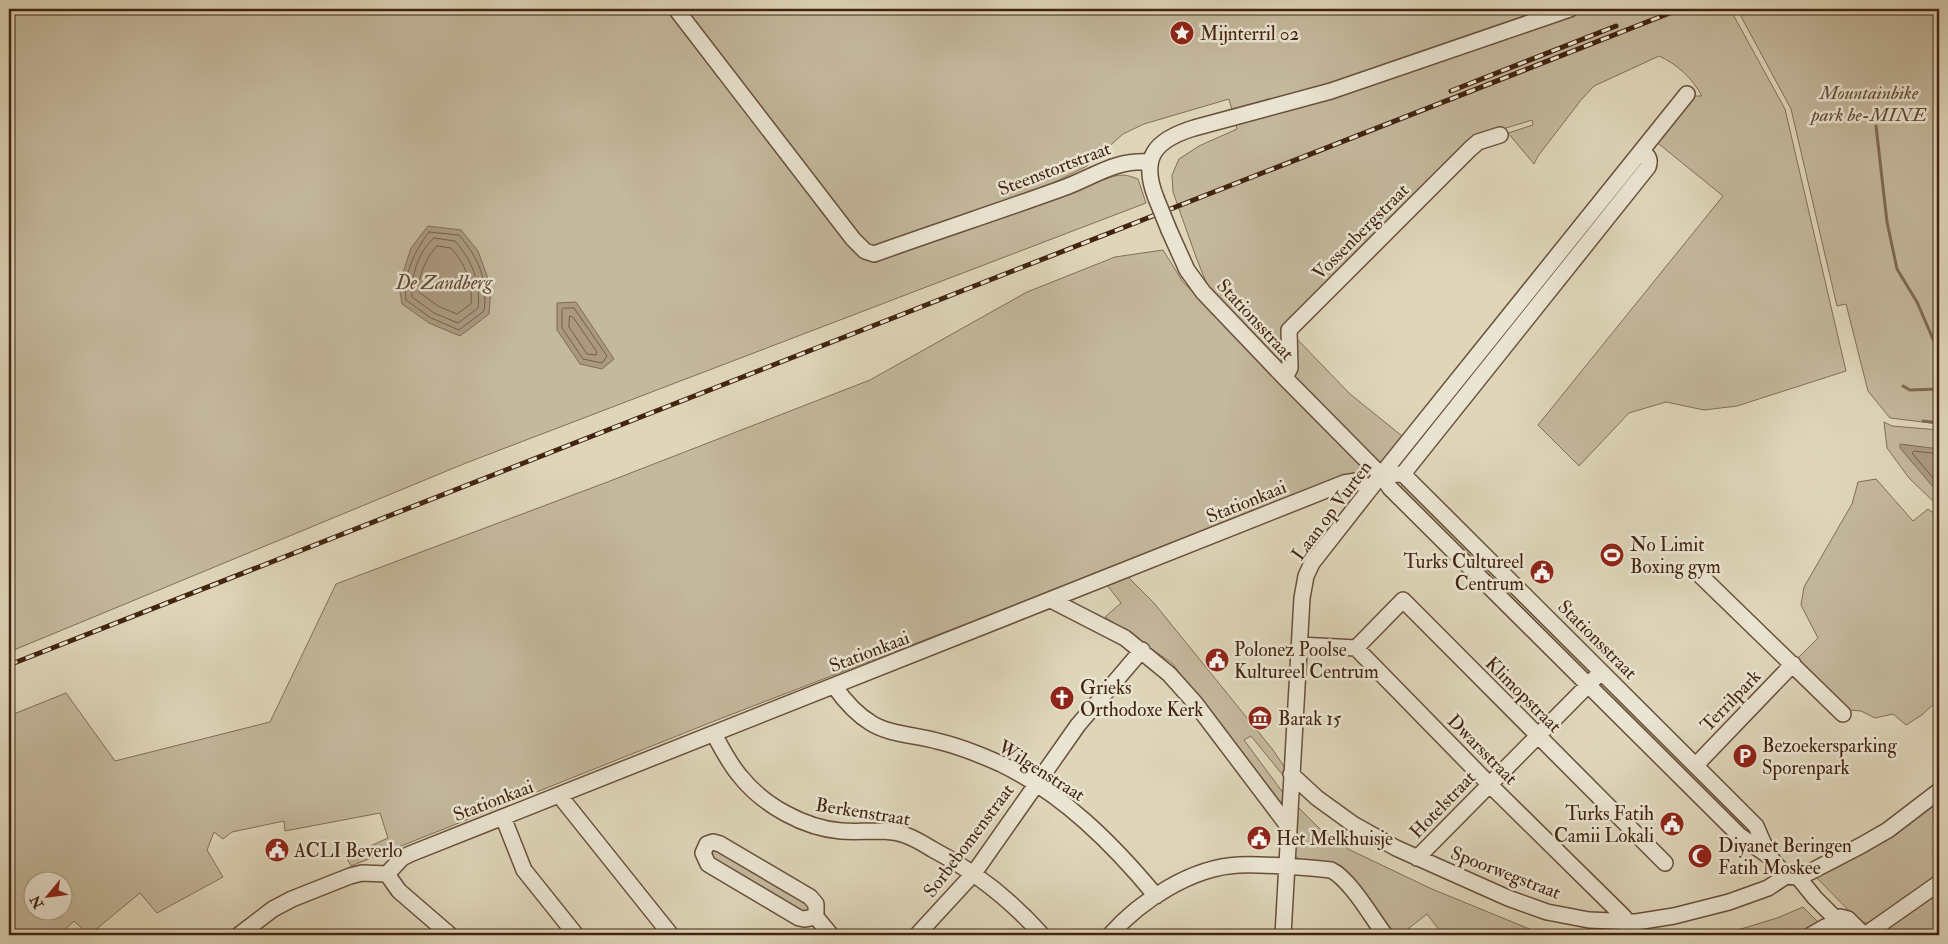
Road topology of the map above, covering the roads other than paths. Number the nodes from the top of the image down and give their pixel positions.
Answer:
1 (676, 9) edge
2 (1570, 9) edge
3 (1687, 94) dead end
4 (1500, 135) dead end
5 (1150, 162) junction
6 (1487, 356) junction
7 (1285, 378) junction
8 (1381, 474) junction
9 (1403, 474) junction
10 (1371, 488) junction
11 (1701, 576) dead end
12 (1051, 600) junction
13 (1299, 645) junction
14 (1356, 648) junction
15 (1142, 650) junction
16 (1793, 664) junction
17 (1602, 671) junction
18 (1589, 684) junction
19 (834, 686) junction
20 (1843, 714) dead end
21 (714, 734) junction
22 (1538, 736) junction
23 (1696, 765) junction
24 (1292, 774) junction
25 (1036, 784) junction
26 (1489, 784) junction
27 (1939, 791) edge
28 (559, 795) junction
29 (503, 817) junction
30 (1288, 826) junction
31 (1769, 856) junction
32 (1417, 858) junction
33 (1665, 863) dead end
34 (1288, 866) junction
35 (974, 873) junction
36 (387, 874) junction
37 (1792, 876) junction
38 (1939, 883) edge
39 (1156, 896) junction
40 (816, 916) junction
41 (1624, 917) dead end
42 (1838, 926) edge
43 (239, 935) edge
44 (450, 935) edge
45 (576, 935) edge
46 (671, 935) edge
47 (832, 935) edge
48 (917, 935) edge
49 (1042, 935) edge
50 (1110, 935) edge
51 (1282, 935) edge
52 (1385, 935) edge
53 (1811, 935) edge
54 (1865, 935) edge

1 - 5 street, Steenstortstraat
2 - 5 street
3 - 6 street, Laan op Vurten
4 - 7 street, Vossenbergstraat
5 - 7 street, Stationsstraat, bridge
6 - 8 street, Laan op Vurten
6 - 9 street, Laan op Vurten
7 - 8 street, Stationsstraat
8 - 9 street
8 - 10 street, Laan op Vurten
8 - 18 street, Stationsstraat
9 - 17 street, Stationsstraat
10 - 12 street, Stationkaai
10 - 13 street, Laan op Vurten
11 - 16 street
12 - 15 street
12 - 19 street, Stationkaai
13 - 14 street
13 - 24 street, Laan op Vurten
14 - 22 street, Klimopstraat
14 - 26 street, Dwarsstraat
15 - 25 street, Sorbebomenstraat
15 - 30 street
16 - 20 street
16 - 23 street, Terrilpark
17 - 18 street, Hotelstraat
17 - 23 street, Stationsstraat
18 - 22 street, Hotelstraat
18 - 31 street, Stationsstraat
19 - 21 street, Stationkaai
19 - 25 street, Wilgenstraat
21 - 28 street, Stationkaai
21 - 35 street, Berkenstraat
22 - 26 street, Hotelstraat
22 - 33 street, Klimopstraat
23 - 31 street, Stationsstraat
24 - 30 street, Laan op Vurten
24 - 32 street, Spoorwegstraat
25 - 35 street, Sorbebomenstraat
25 - 39 street, Wilgenstraat
26 - 32 street, Hotelstraat
26 - 41 street, Dwarsstraat
27 - 37 street, Spoorwegstraat
28 - 29 street, Stationkaai
28 - 46 street
29 - 36 street, Stationkaai
29 - 45 street
30 - 34 street, Laan op Vurten
31 - 37 street, Stationsstraat
32 - 37 street, Spoorwegstraat
34 - 39 street
34 - 51 street, Laan op Vurten
34 - 52 street
35 - 48 street, Sorbebomenstraat
35 - 49 street, Berkenstraat
36 - 43 street
36 - 44 street
37 - 42 street, Stationsstraat
38 - 54 street
39 - 50 street
40 - 40 street
40 - 47 street
42 - 53 street
42 - 54 street, Stationsstraat

